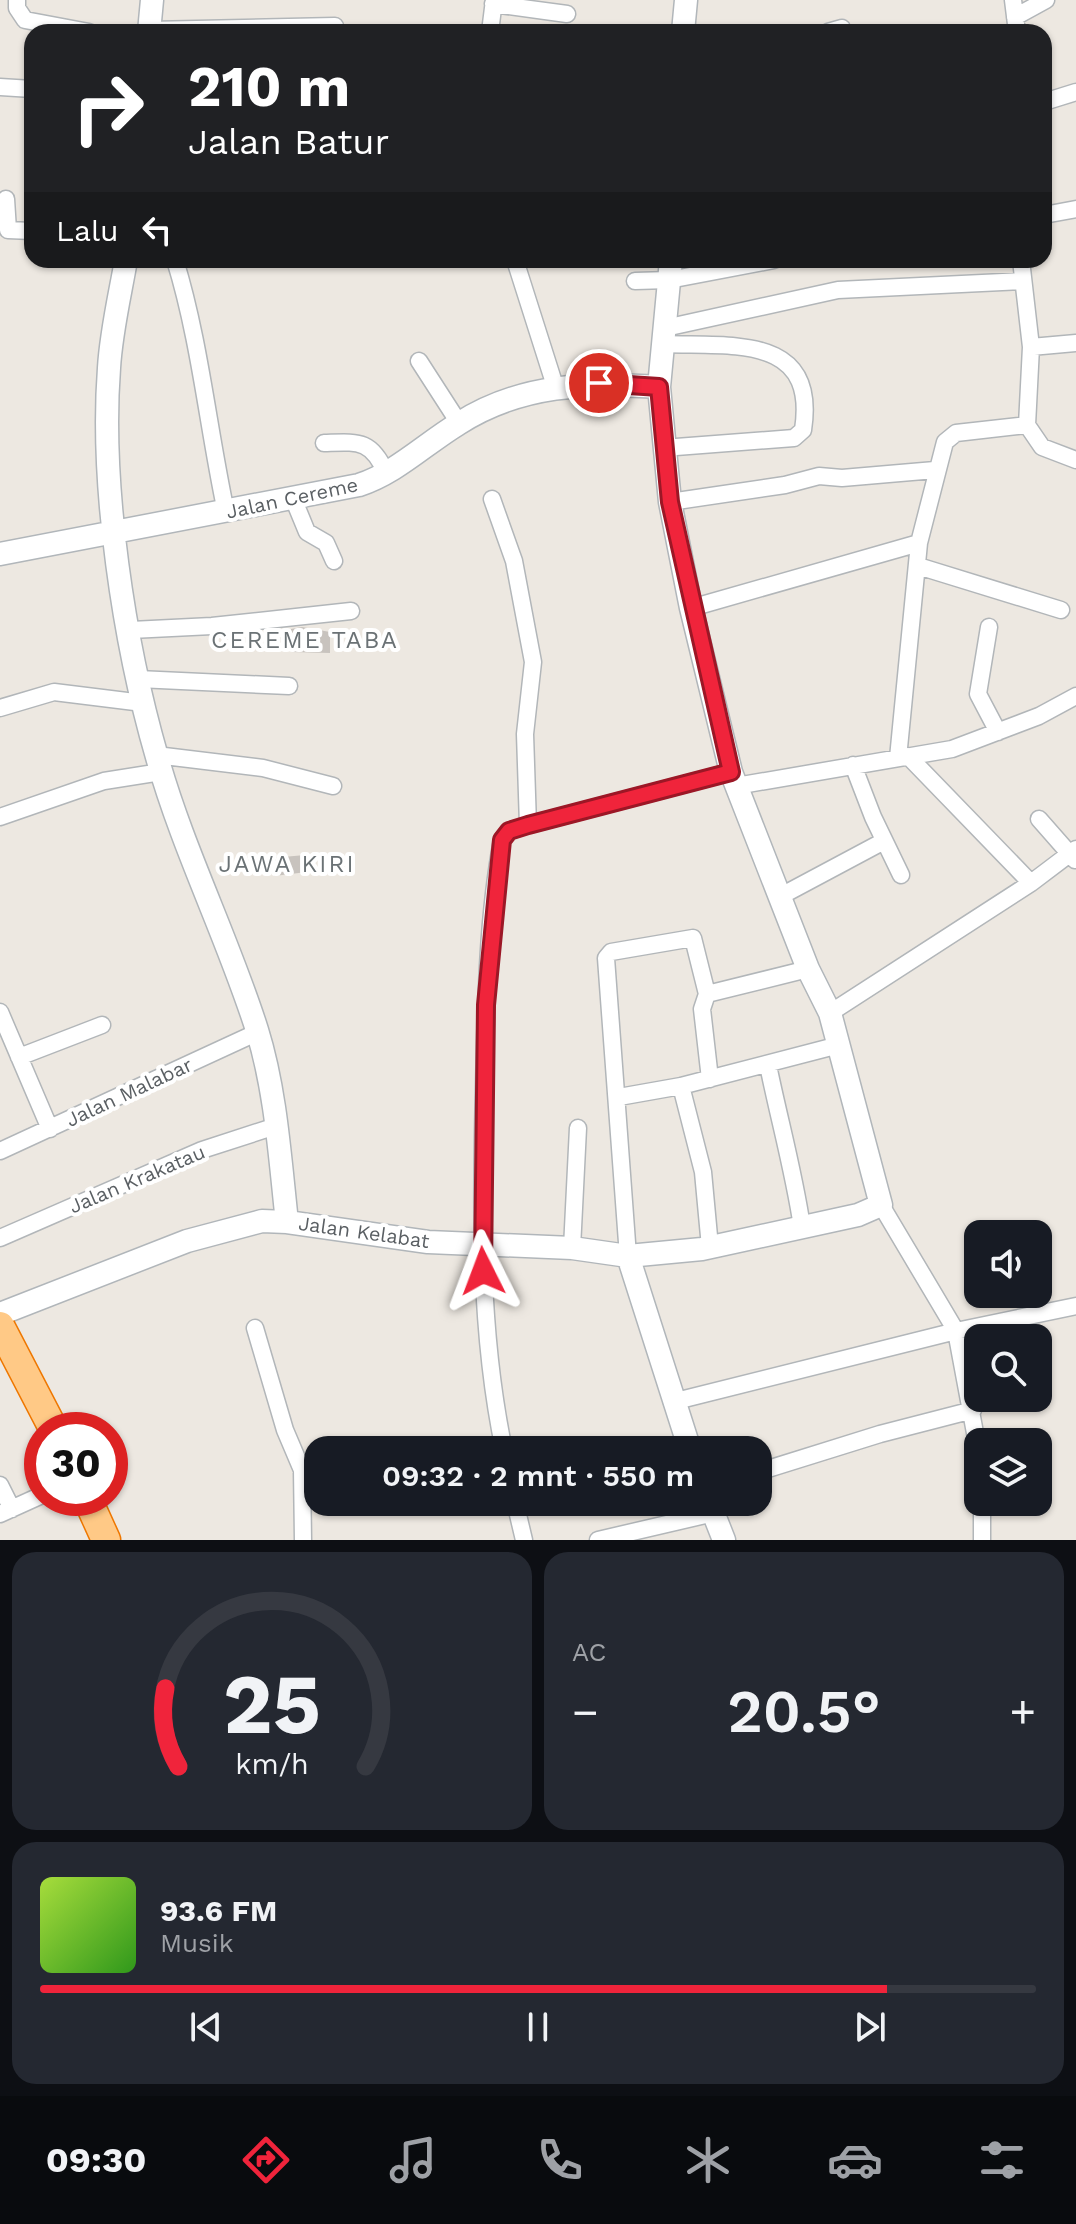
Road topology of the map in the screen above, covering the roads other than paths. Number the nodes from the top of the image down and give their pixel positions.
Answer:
1 (17, 0) edge
2 (152, 0) edge
3 (686, 0) edge
4 (1046, 0) edge
5 (493, 2) edge
6 (567, 14) dead end
7 (1015, 16) edge
8 (46, 24) edge
9 (150, 24) edge
10 (491, 24) edge
11 (684, 24) edge
12 (0, 87) edge
13 (24, 88) edge
14 (1076, 92) edge
15 (1052, 100) edge
16 (6, 199) dead end
17 (1076, 209) edge
18 (1052, 214) edge
19 (24, 231) edge
20 (125, 268) edge
21 (178, 268) edge
22 (518, 268) edge
23 (691, 268) edge
24 (1022, 268) edge
25 (670, 270) edge
26 (635, 281) dead end
27 (1023, 281) junction
28 (664, 336) junction
29 (1076, 343) edge
30 (1031, 347) junction
31 (419, 361) dead end
32 (555, 386) junction
33 (659, 387) junction
34 (459, 423) junction
35 (1027, 425) junction
36 (324, 443) dead end
37 (663, 448) junction
38 (1076, 460) edge
39 (935, 470) junction
40 (386, 473) junction
41 (293, 498) junction
42 (492, 499) dead end
43 (670, 502) junction
44 (226, 512) junction
45 (116, 533) junction
46 (919, 543) junction
47 (0, 554) edge
48 (334, 561) dead end
49 (918, 566) junction
50 (691, 608) junction
51 (1061, 610) dead end
52 (351, 611) dead end
53 (989, 627) dead end
54 (131, 630) junction
55 (138, 679) junction
56 (289, 686) dead end
57 (1076, 696) edge
58 (143, 703) junction
59 (0, 708) edge
60 (998, 732) junction
61 (903, 757) junction
62 (159, 763) junction
63 (853, 765) junction
64 (733, 779) junction
65 (333, 786) dead end
66 (0, 817) edge
67 (1039, 819) dead end
68 (528, 825) junction
69 (884, 841) junction
70 (1074, 854) edge
71 (901, 875) dead end
72 (1031, 883) junction
73 (779, 897) junction
74 (808, 969) junction
75 (707, 994) junction
76 (0, 1012) edge
77 (830, 1013) junction
78 (102, 1025) dead end
79 (258, 1032) junction
80 (839, 1045) junction
81 (19, 1057) junction
82 (768, 1065) junction
83 (710, 1079) junction
84 (681, 1086) junction
85 (619, 1097) junction
86 (276, 1126) junction
87 (578, 1128) dead end
88 (50, 1129) junction
89 (0, 1151) edge
90 (881, 1205) junction
91 (287, 1222) junction
92 (802, 1227) junction
93 (0, 1238) edge
94 (481, 1244) junction
95 (710, 1247) junction
96 (572, 1248) junction
97 (628, 1256) junction
98 (1076, 1306) edge
99 (0, 1314) edge
100 (0, 1326) edge
101 (255, 1328) dead end
102 (956, 1331) junction
103 (964, 1368) edge
104 (672, 1402) junction
105 (45, 1412) edge
106 (965, 1412) edge
107 (501, 1436) edge
108 (685, 1436) edge
109 (772, 1468) edge
110 (0, 1485) edge
111 (6, 1512) edge
112 (95, 1516) edge
113 (518, 1516) edge
114 (684, 1516) edge
115 (715, 1516) edge
116 (982, 1516) edge
117 (106, 1540) edge
118 (303, 1540) edge
119 (524, 1540) edge
120 (598, 1540) edge
121 (724, 1540) edge
122 (982, 1540) edge

1 - 8 street
2 - 9 street
3 - 11 street
4 - 7 street
5 - 6 street
5 - 10 street
12 - 13 street
14 - 15 street
16 - 19 street
17 - 18 street
20 - 45 street
21 - 44 street
22 - 32 street
23 - 25 street
24 - 27 street
25 - 26 street
25 - 28 street
27 - 28 street
27 - 30 street
28 - 33 street
28 - 37 street
29 - 30 street
30 - 35 street
31 - 34 street
32 - 33 street, Jalan Cereme
32 - 34 street, Jalan Cereme
33 - 37 street
34 - 40 street, Jalan Cereme
35 - 38 street
35 - 39 street
36 - 40 street
37 - 43 street
39 - 43 street
39 - 46 street
40 - 41 street, Jalan Cereme
41 - 44 street, Jalan Cereme
41 - 48 street
42 - 68 street
43 - 50 street
44 - 45 street, Jalan Cereme
45 - 47 street, Jalan Cereme
45 - 54 street
46 - 49 street
46 - 50 street
49 - 51 street
49 - 61 street
50 - 64 street
52 - 54 street
53 - 60 street
54 - 55 street
55 - 56 street
55 - 58 street
57 - 60 street
58 - 59 street
58 - 62 street
60 - 61 street
61 - 63 street
61 - 72 street
62 - 65 street
62 - 66 street
62 - 79 street
63 - 64 street
63 - 69 street
64 - 68 street
64 - 73 street
67 - 70 street
68 - 94 street
69 - 71 street
69 - 73 street
70 - 72 street
72 - 77 street
73 - 74 street
74 - 75 street
74 - 77 street
75 - 83 street
75 - 85 street
76 - 81 street
77 - 80 street
78 - 81 street
79 - 86 street
79 - 88 street, Jalan Malabar
80 - 82 street
80 - 90 street
81 - 88 street
82 - 83 street
82 - 92 street
83 - 84 street
84 - 85 street
84 - 95 street
85 - 97 street
86 - 91 street
86 - 93 street, Jalan Krakatau
87 - 96 street
88 - 89 street, Jalan Malabar
90 - 92 street, Jalan Kelabat
90 - 102 street
91 - 94 street, Jalan Kelabat
91 - 99 street, Jalan Kelabat
92 - 95 street, Jalan Kelabat
94 - 96 street, Jalan Kelabat
94 - 107 street
95 - 97 street, Jalan Kelabat
96 - 97 street, Jalan Kelabat
97 - 104 street
98 - 102 street
100 - 105 highway
101 - 118 street
102 - 103 street
102 - 104 street
104 - 108 street
106 - 109 street
110 - 111 street
112 - 117 highway
113 - 119 street
114 - 120 street
115 - 121 street
116 - 122 street

